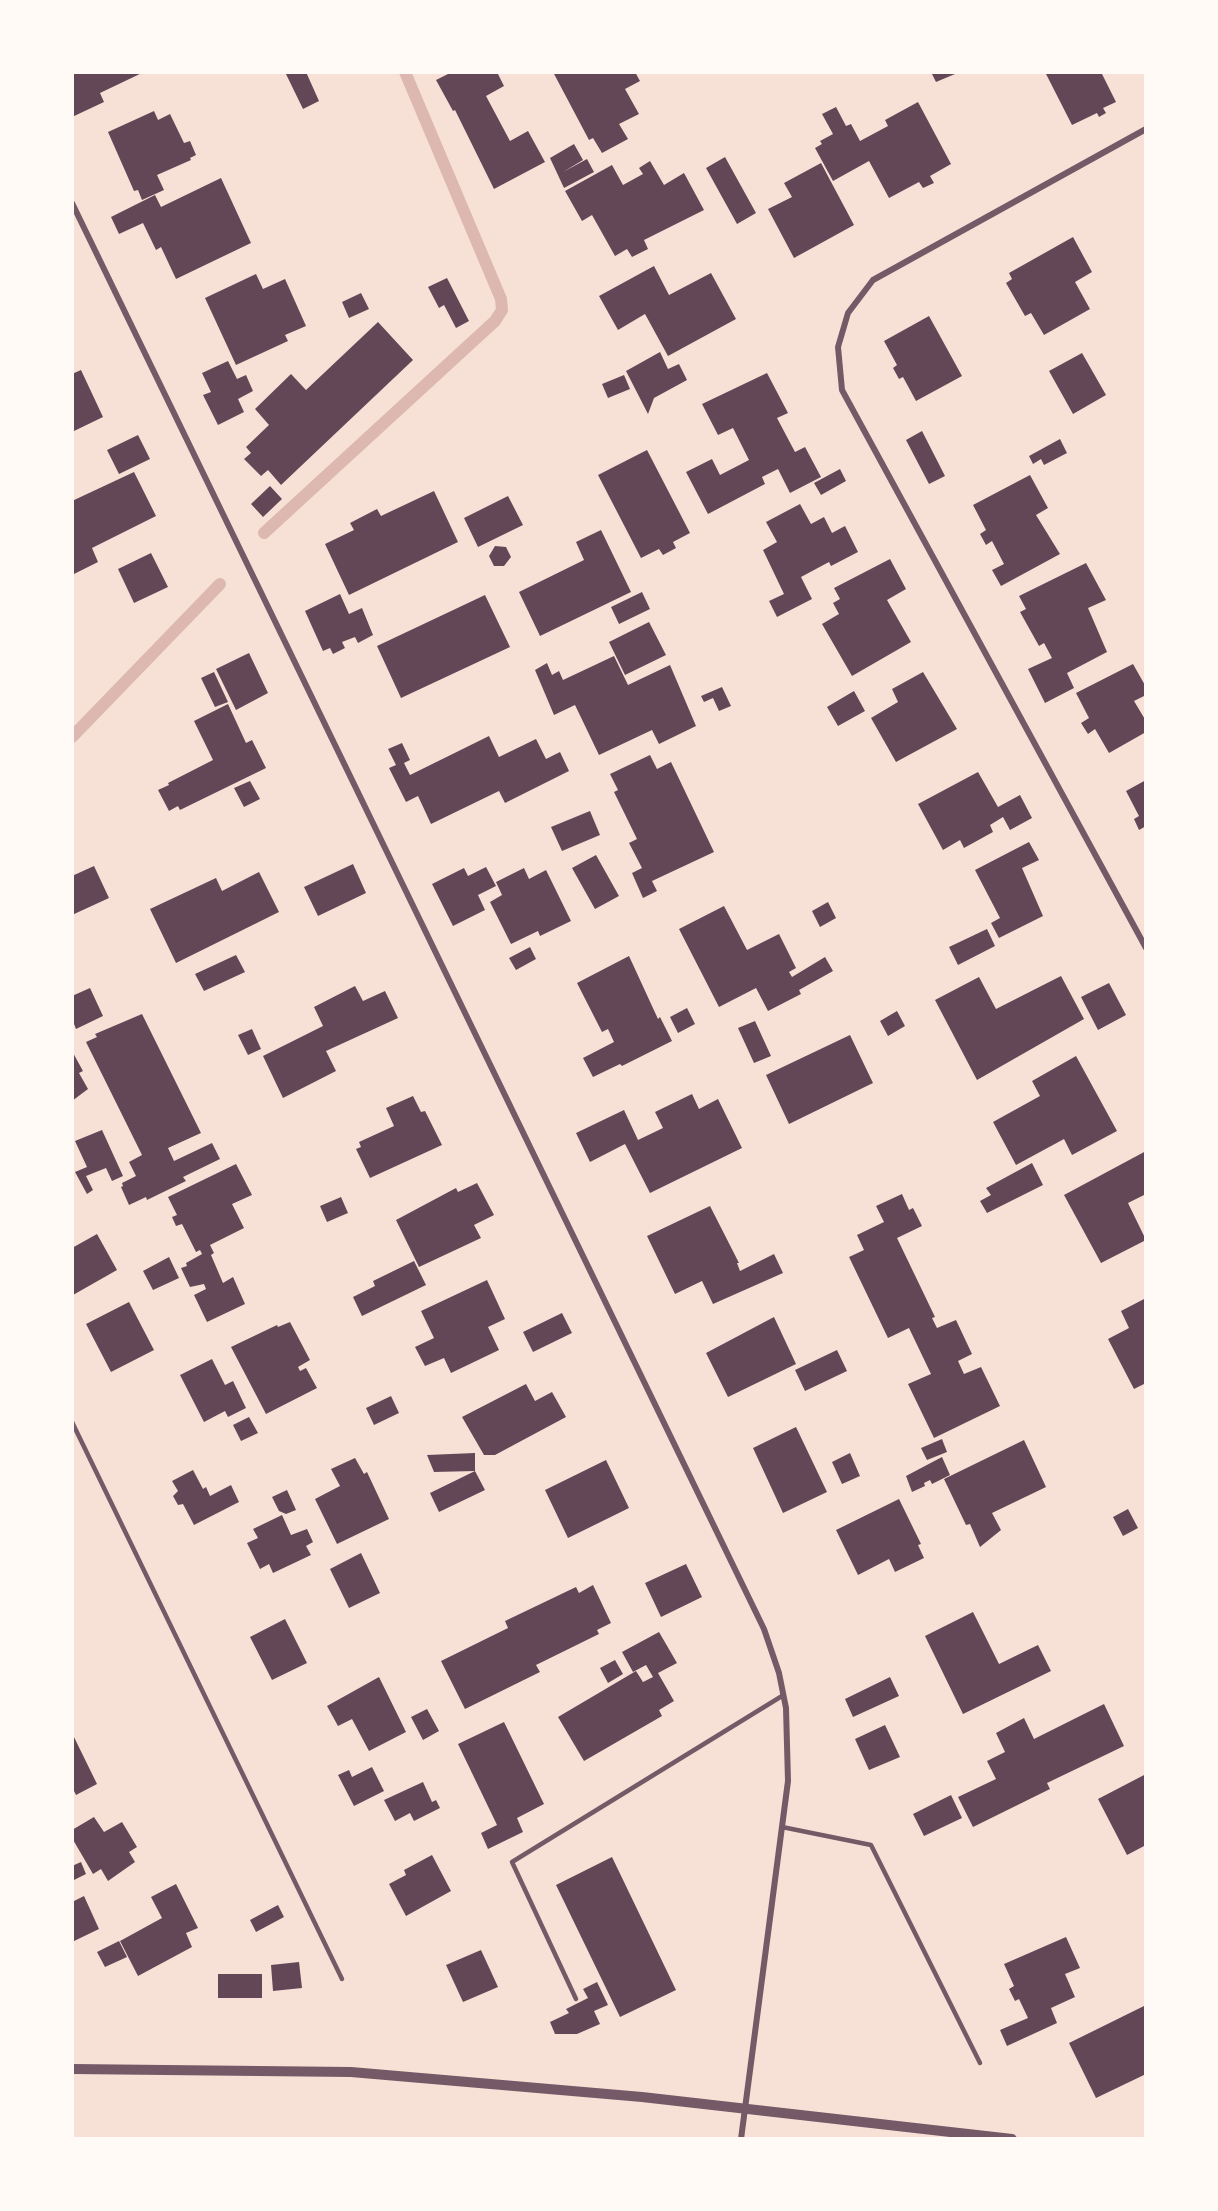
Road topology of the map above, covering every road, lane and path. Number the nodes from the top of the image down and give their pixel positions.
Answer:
1 (1146, 129) edge
2 (72, 203) edge
3 (1146, 948) edge
4 (72, 1422) edge
5 (782, 1696) junction
6 (782, 1827) junction
7 (342, 1980) dead end
8 (576, 1999) dead end
9 (980, 2063) dead end
10 (72, 2069) edge
11 (744, 2108) junction
12 (741, 2139) edge
13 (1012, 2139) edge

1 - 3 street
2 - 5 street
4 - 7 lane
5 - 6 street
5 - 8 lane
6 - 9 lane
6 - 11 street
10 - 11 street
11 - 12 street
11 - 13 street

